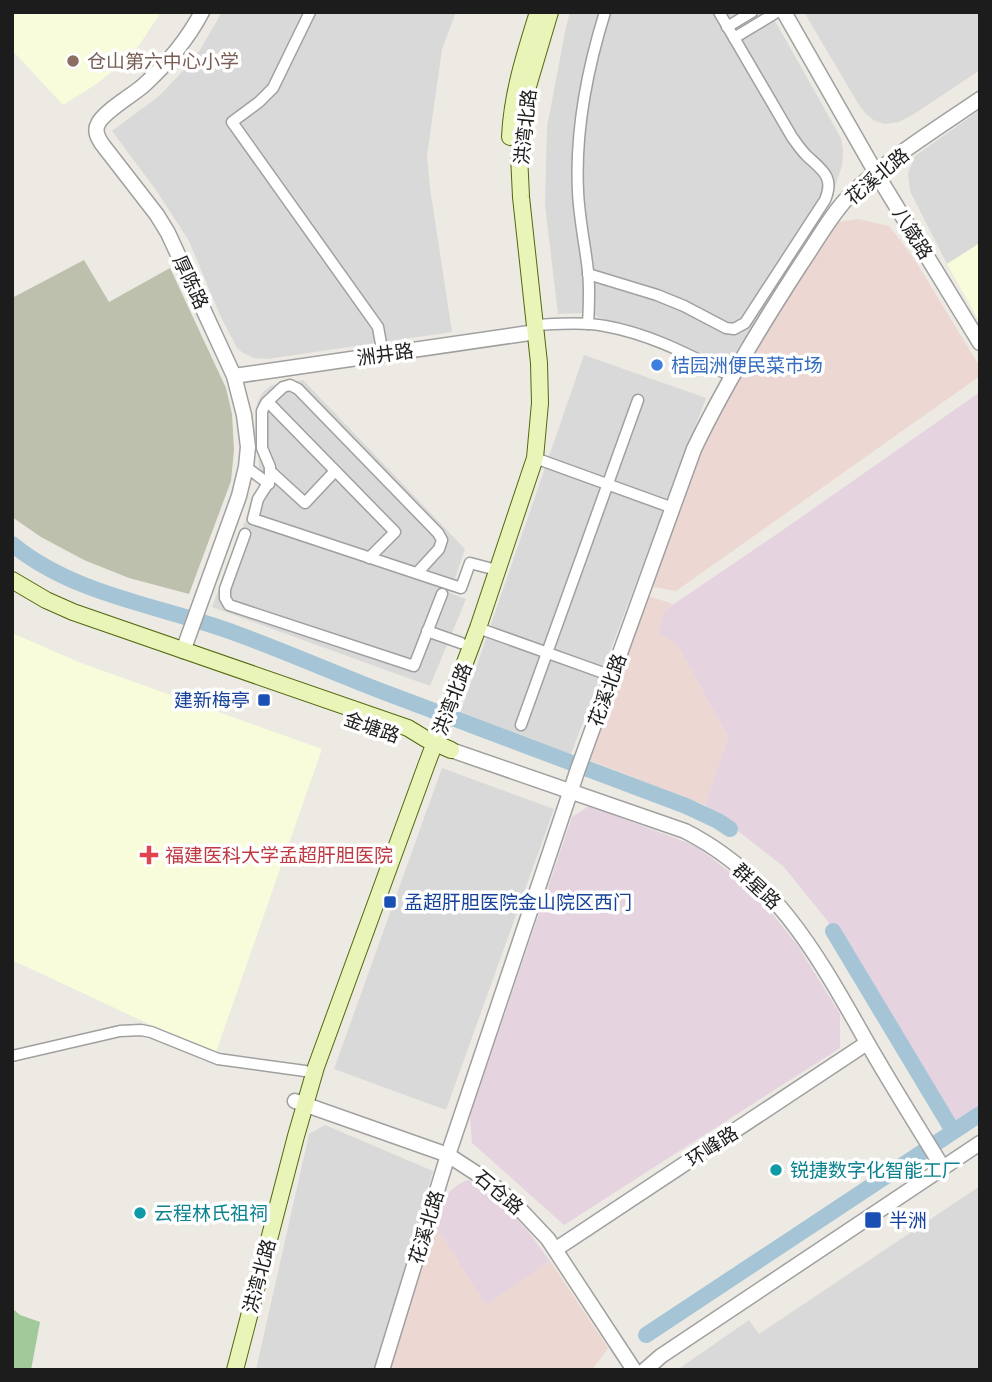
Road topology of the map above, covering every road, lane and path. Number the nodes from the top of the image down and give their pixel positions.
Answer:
1 (202, 12) edge
2 (310, 12) edge
3 (538, 12) edge
4 (550, 12) edge
5 (605, 12) edge
6 (719, 12) edge
7 (751, 12) edge
8 (777, 12) edge
9 (784, 12) edge
10 (727, 27) junction
11 (734, 38) junction
12 (980, 99) edge
13 (876, 173) junction
14 (780, 269) junction
15 (588, 274) junction
16 (772, 281) junction
17 (789, 283) junction
18 (588, 324) junction
19 (533, 330) junction
20 (980, 343) edge
21 (383, 355) junction
22 (234, 376) junction
23 (731, 376) junction
24 (638, 400) dead end
25 (268, 402) junction
26 (535, 458) junction
27 (246, 467) junction
28 (270, 471) junction
29 (335, 471) junction
30 (268, 484) junction
31 (607, 484) junction
32 (673, 508) junction
33 (245, 534) dead end
34 (369, 558) junction
35 (489, 568) junction
36 (417, 573) junction
37 (12, 580) edge
38 (12, 591) edge
39 (442, 594) dead end
40 (478, 628) junction
41 (427, 632) junction
42 (461, 643) junction
43 (183, 651) junction
44 (547, 653) junction
45 (612, 676) junction
46 (441, 711) junction
47 (521, 725) dead end
48 (430, 743) junction
49 (451, 750) joint
50 (570, 792) junction
51 (867, 1044) junction
52 (12, 1056) edge
53 (305, 1071) junction
54 (300, 1102) junction
55 (980, 1143) edge
56 (448, 1155) junction
57 (943, 1168) junction
58 (556, 1249) junction
59 (226, 1370) edge
60 (235, 1370) edge
61 (382, 1370) edge
62 (634, 1370) edge
63 (645, 1370) edge

1 - 22 street, 厚陈路
2 - 21 street
3 - 19 main road, 洪湾北路
4 - 19 main road, 洪湾北路
5 - 15 street
6 - 10 street
7 - 10 street
8 - 11 street
9 - 13 street, 八箴路
10 - 11 street
11 - 14 street
12 - 13 street, 花溪北路
13 - 17 street, 花溪北路
13 - 20 street, 八箴路
14 - 16 street
14 - 17 street
15 - 16 street
15 - 18 street
16 - 17 street
17 - 23 street, 花溪北路
18 - 19 street
18 - 23 street
19 - 21 street, 洲井路
19 - 26 main road, 洪湾北路
19 - 35 main road, 洪湾北路
21 - 22 street, 洲井路
22 - 27 street, 厚陈路
23 - 32 street, 花溪北路
24 - 31 street
25 - 28 street
25 - 29 street
25 - 36 street
26 - 31 street
26 - 40 main road, 洪湾北路
27 - 30 street
27 - 43 street, 厚陈路
28 - 29 street
28 - 30 street
29 - 34 street
30 - 34 street
31 - 32 street
31 - 44 street
32 - 45 street, 花溪北路
33 - 41 street
34 - 36 street
35 - 36 street
35 - 42 main road, 洪湾北路
37 - 43 main road, 金塘路
38 - 48 main road, 金塘路
39 - 41 street
40 - 44 street
40 - 46 main road, 洪湾北路
41 - 42 street
42 - 46 main road, 洪湾北路
43 - 48 main road, 金塘路
44 - 45 street
44 - 47 street
45 - 50 street, 花溪北路
46 - 48 main road, 洪湾北路
48 - 49 main road, 金塘路
48 - 53 main road, 洪湾北路
48 - 54 main road, 洪湾北路
49 - 50 street, 群星路
50 - 51 street, 群星路
50 - 56 street, 花溪北路
51 - 57 street, 群星路
51 - 58 street, 环峰路
52 - 53 street
53 - 54 main road, 洪湾北路
54 - 56 street, 石仓路
54 - 59 main road, 洪湾北路
54 - 60 main road, 洪湾北路
55 - 57 street
56 - 58 street, 石仓路
56 - 61 street, 花溪北路
57 - 63 street
58 - 62 street, 石仓路

